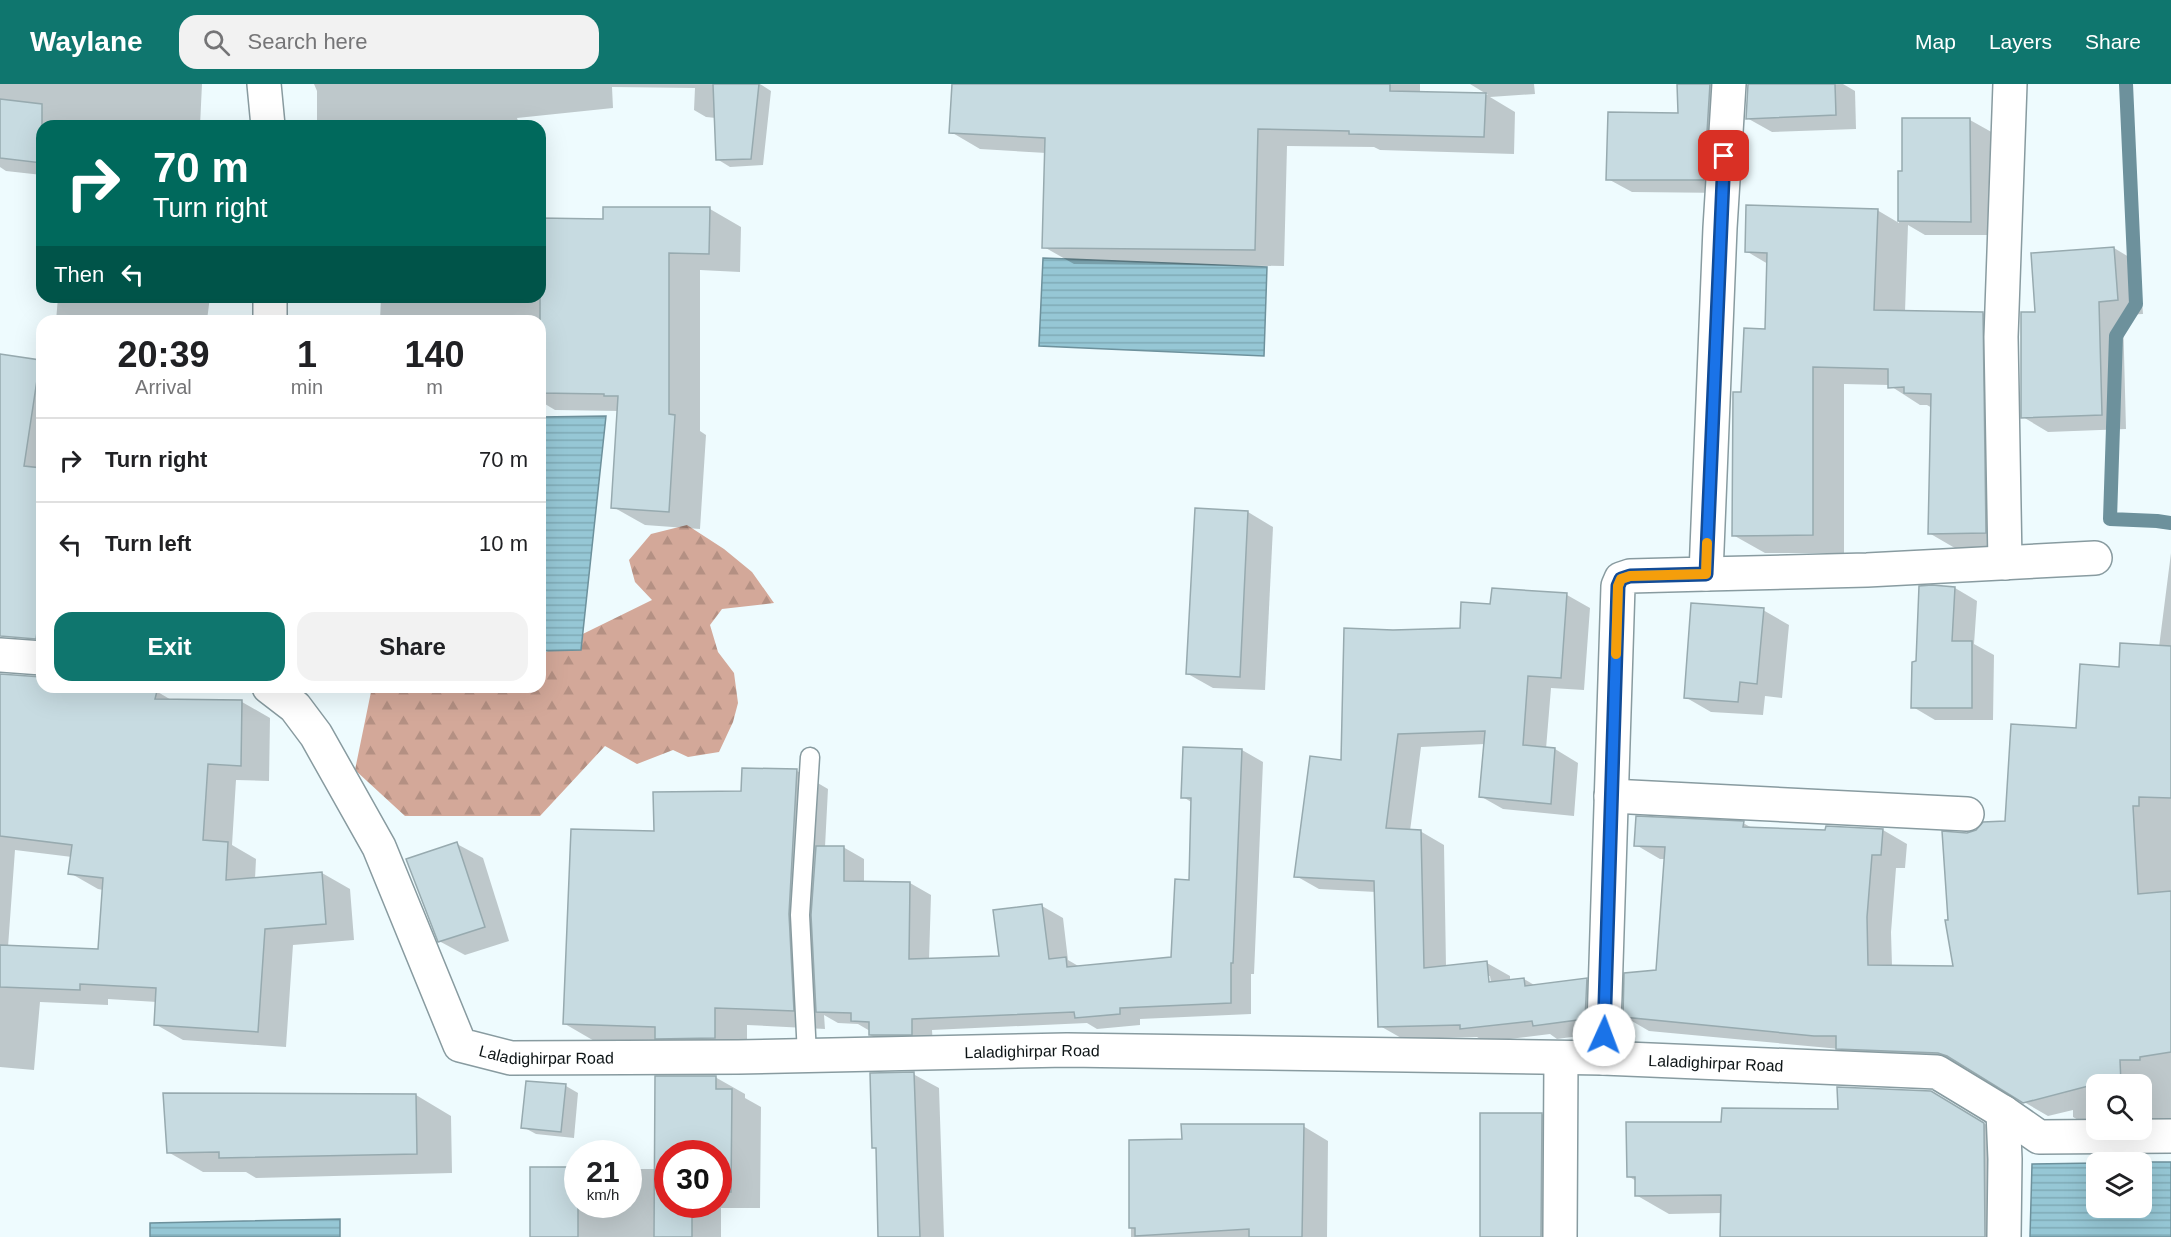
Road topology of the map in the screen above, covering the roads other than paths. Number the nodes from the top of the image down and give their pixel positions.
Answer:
1 (264, 84) edge
2 (1729, 84) edge
3 (2010, 84) edge
4 (267, 120) edge
5 (2095, 558) dead end
6 (2005, 563) junction
7 (1706, 574) junction
8 (0, 655) edge
9 (36, 658) edge
10 (278, 693) edge
11 (810, 757) dead end
12 (1611, 796) junction
13 (1967, 814) dead end
14 (807, 1055) junction
15 (1561, 1058) junction
16 (1603, 1059) junction
17 (2003, 1112) junction
18 (2171, 1136) edge
19 (1560, 1237) edge
20 (2004, 1237) edge

1 - 4 street
2 - 7 street
3 - 6 street
5 - 6 street
6 - 7 street
7 - 12 street
8 - 9 street
10 - 14 street, Laladighirpar Road
11 - 14 lane
12 - 13 street
12 - 16 street
14 - 15 street, Laladighirpar Road
15 - 16 street, Laladighirpar Road
15 - 19 street
16 - 17 street, Laladighirpar Road
17 - 18 street, Laladighirpar Road
17 - 20 street

